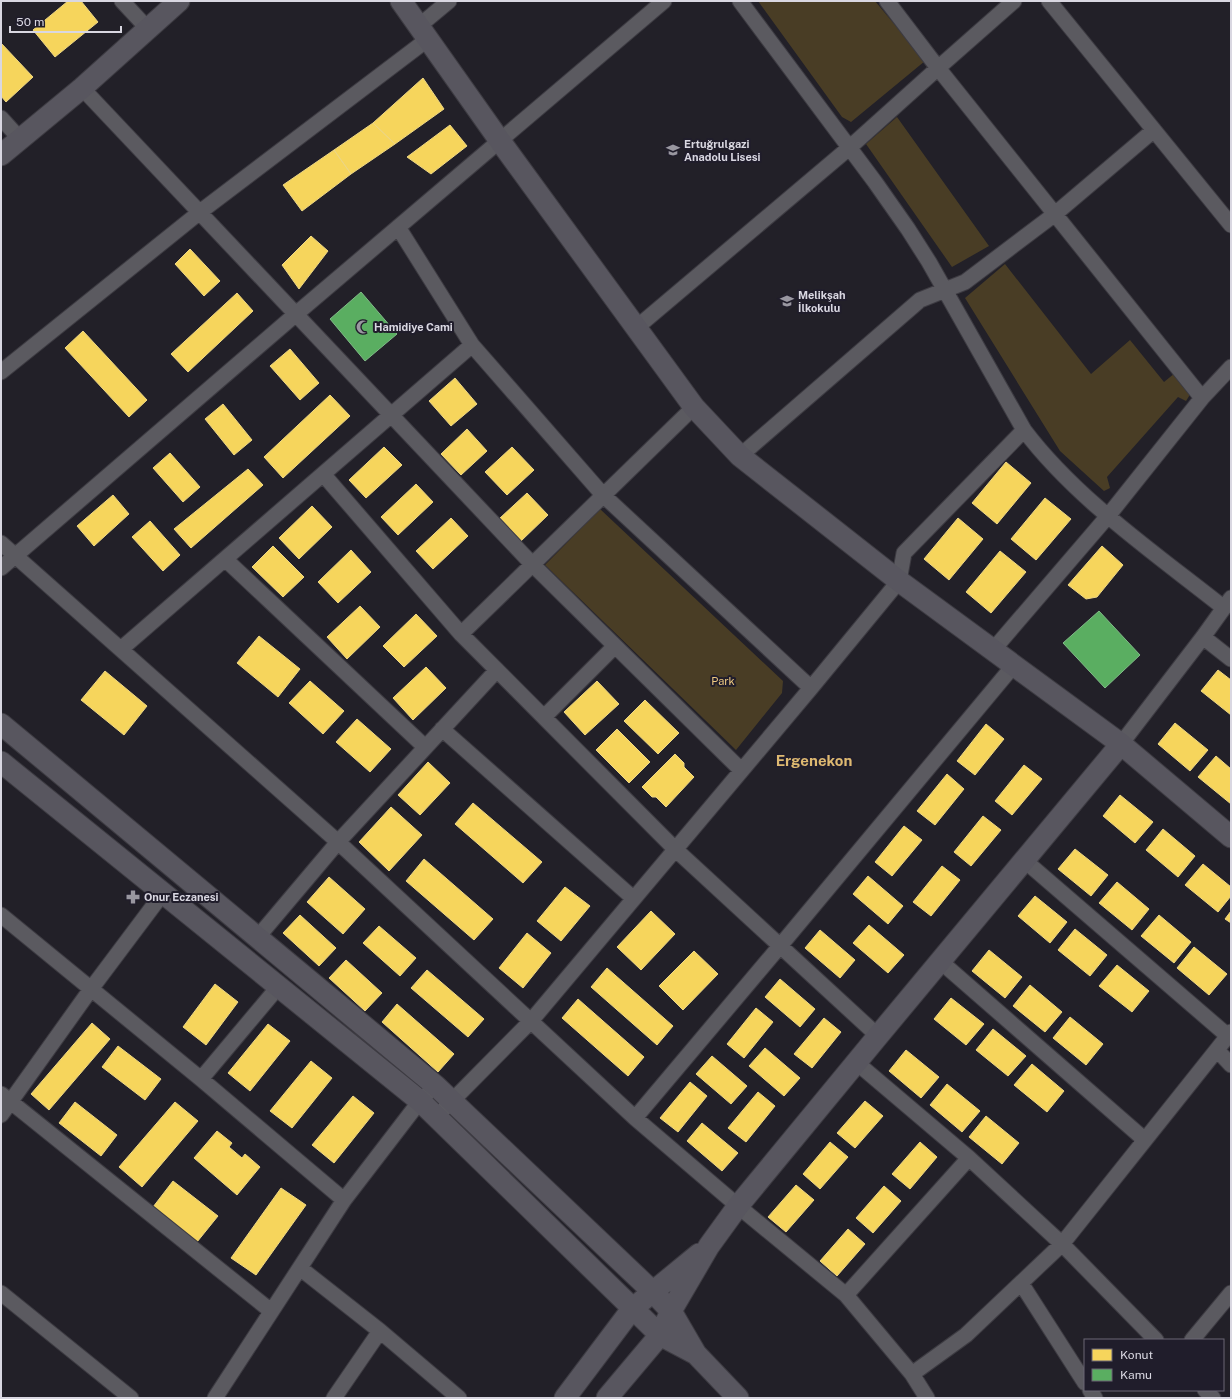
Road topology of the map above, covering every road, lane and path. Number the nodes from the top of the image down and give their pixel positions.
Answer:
1 (122, 1) edge
2 (180, 1) edge
3 (401, 1) edge
4 (449, 1) edge
5 (664, 1) edge
6 (740, 1) edge
7 (886, 1) edge
8 (1014, 1) edge
9 (1049, 1) edge
10 (148, 29) junction
11 (423, 32) junction
12 (938, 68) junction
13 (82, 88) junction
14 (1, 118) edge
15 (1154, 130) junction
16 (20, 139) junction
17 (500, 141) junction
18 (849, 148) junction
19 (1, 155) edge
20 (200, 212) junction
21 (1055, 214) junction
22 (1231, 225) edge
23 (398, 227) junction
24 (944, 290) junction
25 (296, 314) junction
26 (636, 328) junction
27 (472, 345) junction
28 (1231, 367) edge
29 (1, 372) edge
30 (1202, 398) junction
31 (694, 407) junction
32 (392, 416) junction
33 (1024, 430) junction
34 (740, 456) junction
35 (323, 474) junction
36 (603, 495) junction
37 (1108, 516) junction
38 (1, 543) edge
39 (15, 556) junction
40 (225, 559) junction
41 (532, 564) junction
42 (1, 568) edge
43 (899, 581) junction
44 (1227, 603) edge
45 (461, 634) junction
46 (1203, 637) junction
47 (615, 646) junction
48 (121, 649) junction
49 (993, 650) junction
50 (1231, 659) edge
51 (1014, 666) junction
52 (497, 670) junction
53 (811, 688) junction
54 (544, 717) junction
55 (1, 724) edge
56 (442, 729) junction
57 (1121, 744) junction
58 (425, 747) junction
59 (1, 762) edge
60 (741, 770) junction
61 (1231, 837) edge
62 (338, 842) junction
63 (675, 849) junction
64 (1024, 860) junction
65 (163, 893) junction
66 (633, 898) junction
67 (1, 915) edge
68 (257, 938) junction
69 (780, 946) junction
70 (940, 961) junction
71 (278, 986) junction
72 (91, 989) junction
73 (531, 1021) junction
74 (1230, 1034) edge
75 (878, 1036) junction
76 (1218, 1050) junction
77 (857, 1063) junction
78 (1231, 1065) edge
79 (202, 1079) junction
80 (436, 1086) junction
81 (6, 1098) edge
82 (420, 1100) junction
83 (452, 1101) junction
84 (1, 1115) edge
85 (436, 1116) junction
86 (635, 1118) junction
87 (1145, 1140) junction
88 (969, 1158) junction
89 (344, 1200) junction
90 (738, 1206) junction
91 (1062, 1244) junction
92 (709, 1246) junction
93 (300, 1268) junction
94 (1021, 1283) junction
95 (653, 1292) junction
96 (1, 1293) edge
97 (1231, 1293) edge
98 (846, 1295) junction
99 (632, 1308) junction
100 (271, 1311) junction
101 (671, 1311) junction
102 (380, 1331) junction
103 (660, 1335) junction
104 (1155, 1339) edge
105 (1193, 1339) edge
106 (696, 1354) junction
107 (912, 1374) junction
108 (1084, 1381) edge
109 (131, 1398) edge
110 (215, 1398) edge
111 (334, 1398) edge
112 (459, 1398) edge
113 (565, 1398) edge
114 (607, 1398) edge
115 (738, 1398) edge
116 (927, 1398) edge

1 - 10 street
2 - 10 main road
3 - 11 main road
4 - 11 street
5 - 17 street
6 - 18 street
7 - 12 street
8 - 12 street
9 - 15 street
10 - 13 main road
11 - 17 main road
11 - 20 street
12 - 18 street
12 - 21 street
13 - 16 main road
13 - 20 street
14 - 16 street
15 - 21 street
15 - 22 street
16 - 19 main road
17 - 23 street
17 - 26 main road
18 - 24 street
18 - 26 street
20 - 25 street
20 - 29 street
21 - 24 street
21 - 30 street
23 - 25 street
23 - 27 street
24 - 33 street
24 - 34 street
25 - 32 street
25 - 39 street
26 - 31 main road
27 - 32 street
27 - 36 street
28 - 30 street
30 - 37 street
31 - 34 main road
31 - 36 street
32 - 35 street
32 - 41 street
33 - 37 street
33 - 43 street
34 - 43 main road
35 - 40 street
35 - 45 street
36 - 41 street
36 - 53 street
37 - 44 street
37 - 49 street
38 - 39 street
39 - 42 street
39 - 48 street
40 - 48 street
40 - 58 street
41 - 45 street
41 - 47 street
43 - 49 main road
43 - 53 street
44 - 46 street
45 - 52 street
46 - 50 street
46 - 57 street
47 - 54 street
47 - 60 street
48 - 62 street
49 - 51 main road
51 - 57 main road
51 - 69 street
52 - 54 street
52 - 56 street
53 - 60 street
54 - 63 street
55 - 68 main road
56 - 58 street
56 - 66 street
57 - 61 main road
57 - 64 main road
58 - 62 street
59 - 65 main road
60 - 63 street
62 - 68 street
62 - 73 street
63 - 66 street
63 - 69 street
64 - 70 main road
64 - 74 street
65 - 71 main road
65 - 72 street
66 - 73 street
67 - 72 street
68 - 80 main road
69 - 75 street
69 - 86 street
70 - 75 main road
70 - 87 street
71 - 79 street
71 - 82 main road
72 - 79 street
72 - 81 street
73 - 83 street
73 - 86 street
74 - 76 street
75 - 77 main road
76 - 78 street
76 - 87 street
77 - 88 street
77 - 90 main road
79 - 89 street
80 - 82 street
80 - 83 main road
81 - 84 street
81 - 100 street
82 - 85 main road
82 - 89 street
83 - 85 street
83 - 95 main road
85 - 99 main road
86 - 90 street
87 - 91 street
88 - 91 street
88 - 98 street
89 - 93 street
90 - 92 main road
90 - 98 street
91 - 94 street
91 - 104 street
92 - 95 main road
92 - 101 main road
93 - 100 street
93 - 102 street
94 - 107 street
94 - 108 street
95 - 99 main road
95 - 101 main road
96 - 109 street
97 - 105 street
98 - 107 street
99 - 103 main road
99 - 113 main road
100 - 110 street
101 - 103 main road
101 - 106 main road
102 - 111 street
102 - 112 street
103 - 106 main road
103 - 114 main road
106 - 115 main road
107 - 116 street

